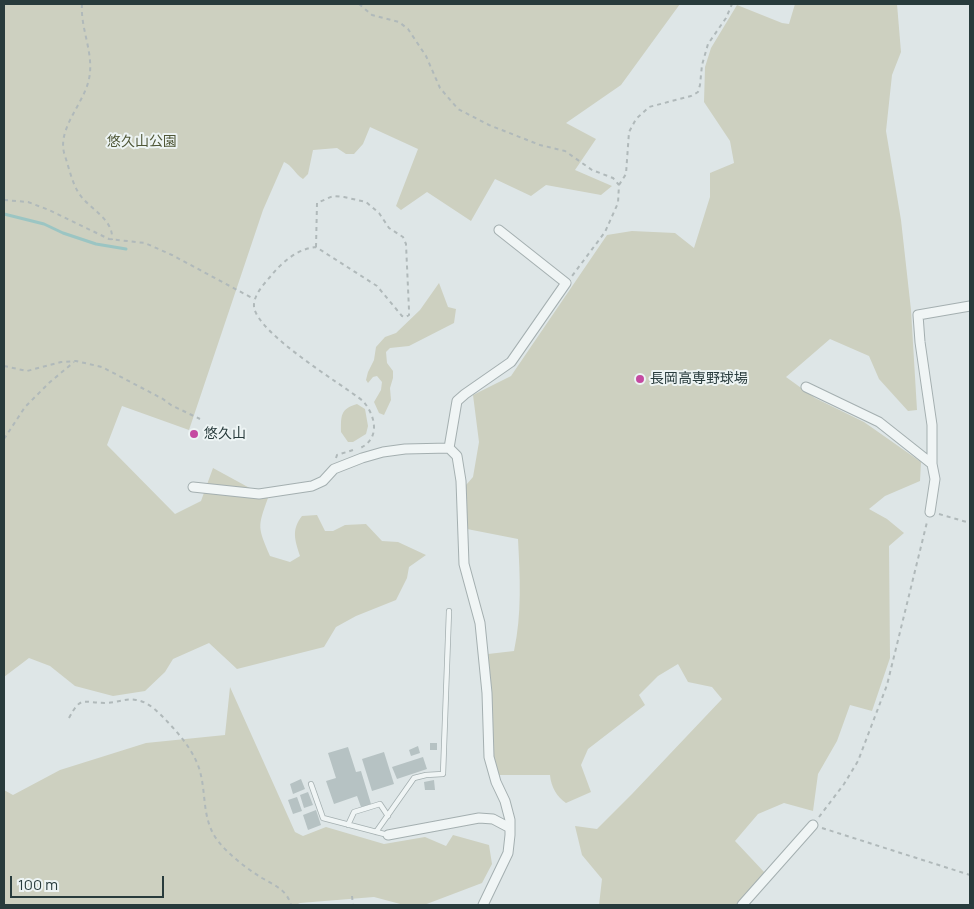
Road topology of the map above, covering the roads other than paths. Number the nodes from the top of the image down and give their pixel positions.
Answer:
1 (499, 230) dead end
2 (970, 306) edge
3 (806, 387) dead end
4 (449, 448) junction
5 (932, 464) junction
6 (193, 486) dead end
7 (930, 512) road end
8 (449, 611) dead end
9 (311, 784) dead end
10 (388, 816) junction
11 (348, 825) junction
12 (813, 825) road end
13 (510, 828) junction
14 (376, 832) junction
15 (388, 835) joint
16 (483, 905) edge
17 (742, 905) edge

1 - 4 street
2 - 5 street
3 - 5 street
4 - 6 street
4 - 13 street
5 - 7 street
8 - 10 lane
9 - 11 lane
10 - 11 lane
10 - 14 lane
11 - 14 lane
12 - 17 street
13 - 15 street
13 - 16 street
14 - 15 lane

